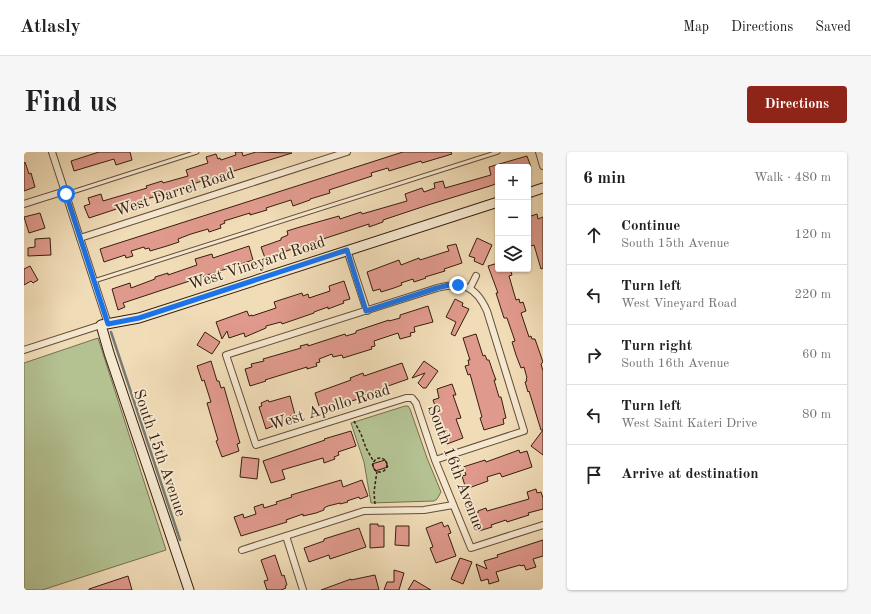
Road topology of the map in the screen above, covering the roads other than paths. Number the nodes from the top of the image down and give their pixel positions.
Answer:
1 (52, 152) edge
2 (197, 152) edge
3 (347, 152) edge
4 (498, 152) edge
5 (539, 152) edge
6 (543, 166) edge
7 (543, 188) edge
8 (531, 192) edge
9 (66, 193) junction
10 (495, 203) edge
11 (24, 204) edge
12 (80, 238) junction
13 (347, 250) junction
14 (476, 276) dead end
15 (94, 281) junction
16 (470, 288) junction
17 (366, 311) junction
18 (105, 325) junction
19 (24, 350) edge
20 (412, 398) joint
21 (435, 460) junction
22 (453, 505) junction
23 (543, 525) edge
24 (286, 536) junction
25 (242, 550) dead end
26 (189, 590) edge
27 (303, 590) edge

1 - 9 street, South 15th Avenue
2 - 9 lane
3 - 12 street, West Darrel Road
4 - 15 lane
5 - 6 street
7 - 8 street
9 - 11 street
9 - 12 street, South 15th Avenue
10 - 13 street, West Vineyard Road
12 - 15 street, South 15th Avenue
13 - 17 street
13 - 18 street, West Vineyard Road
14 - 16 street
15 - 18 street, South 15th Avenue
16 - 17 street
16 - 21 street
17 - 20 street, West Apollo Road
18 - 19 street, West Vineyard Road
18 - 26 street, South 15th Avenue
20 - 21 street, South 16th Avenue
21 - 22 street, South 16th Avenue
22 - 23 street, South 16th Avenue
22 - 24 street
24 - 25 street
24 - 27 street

